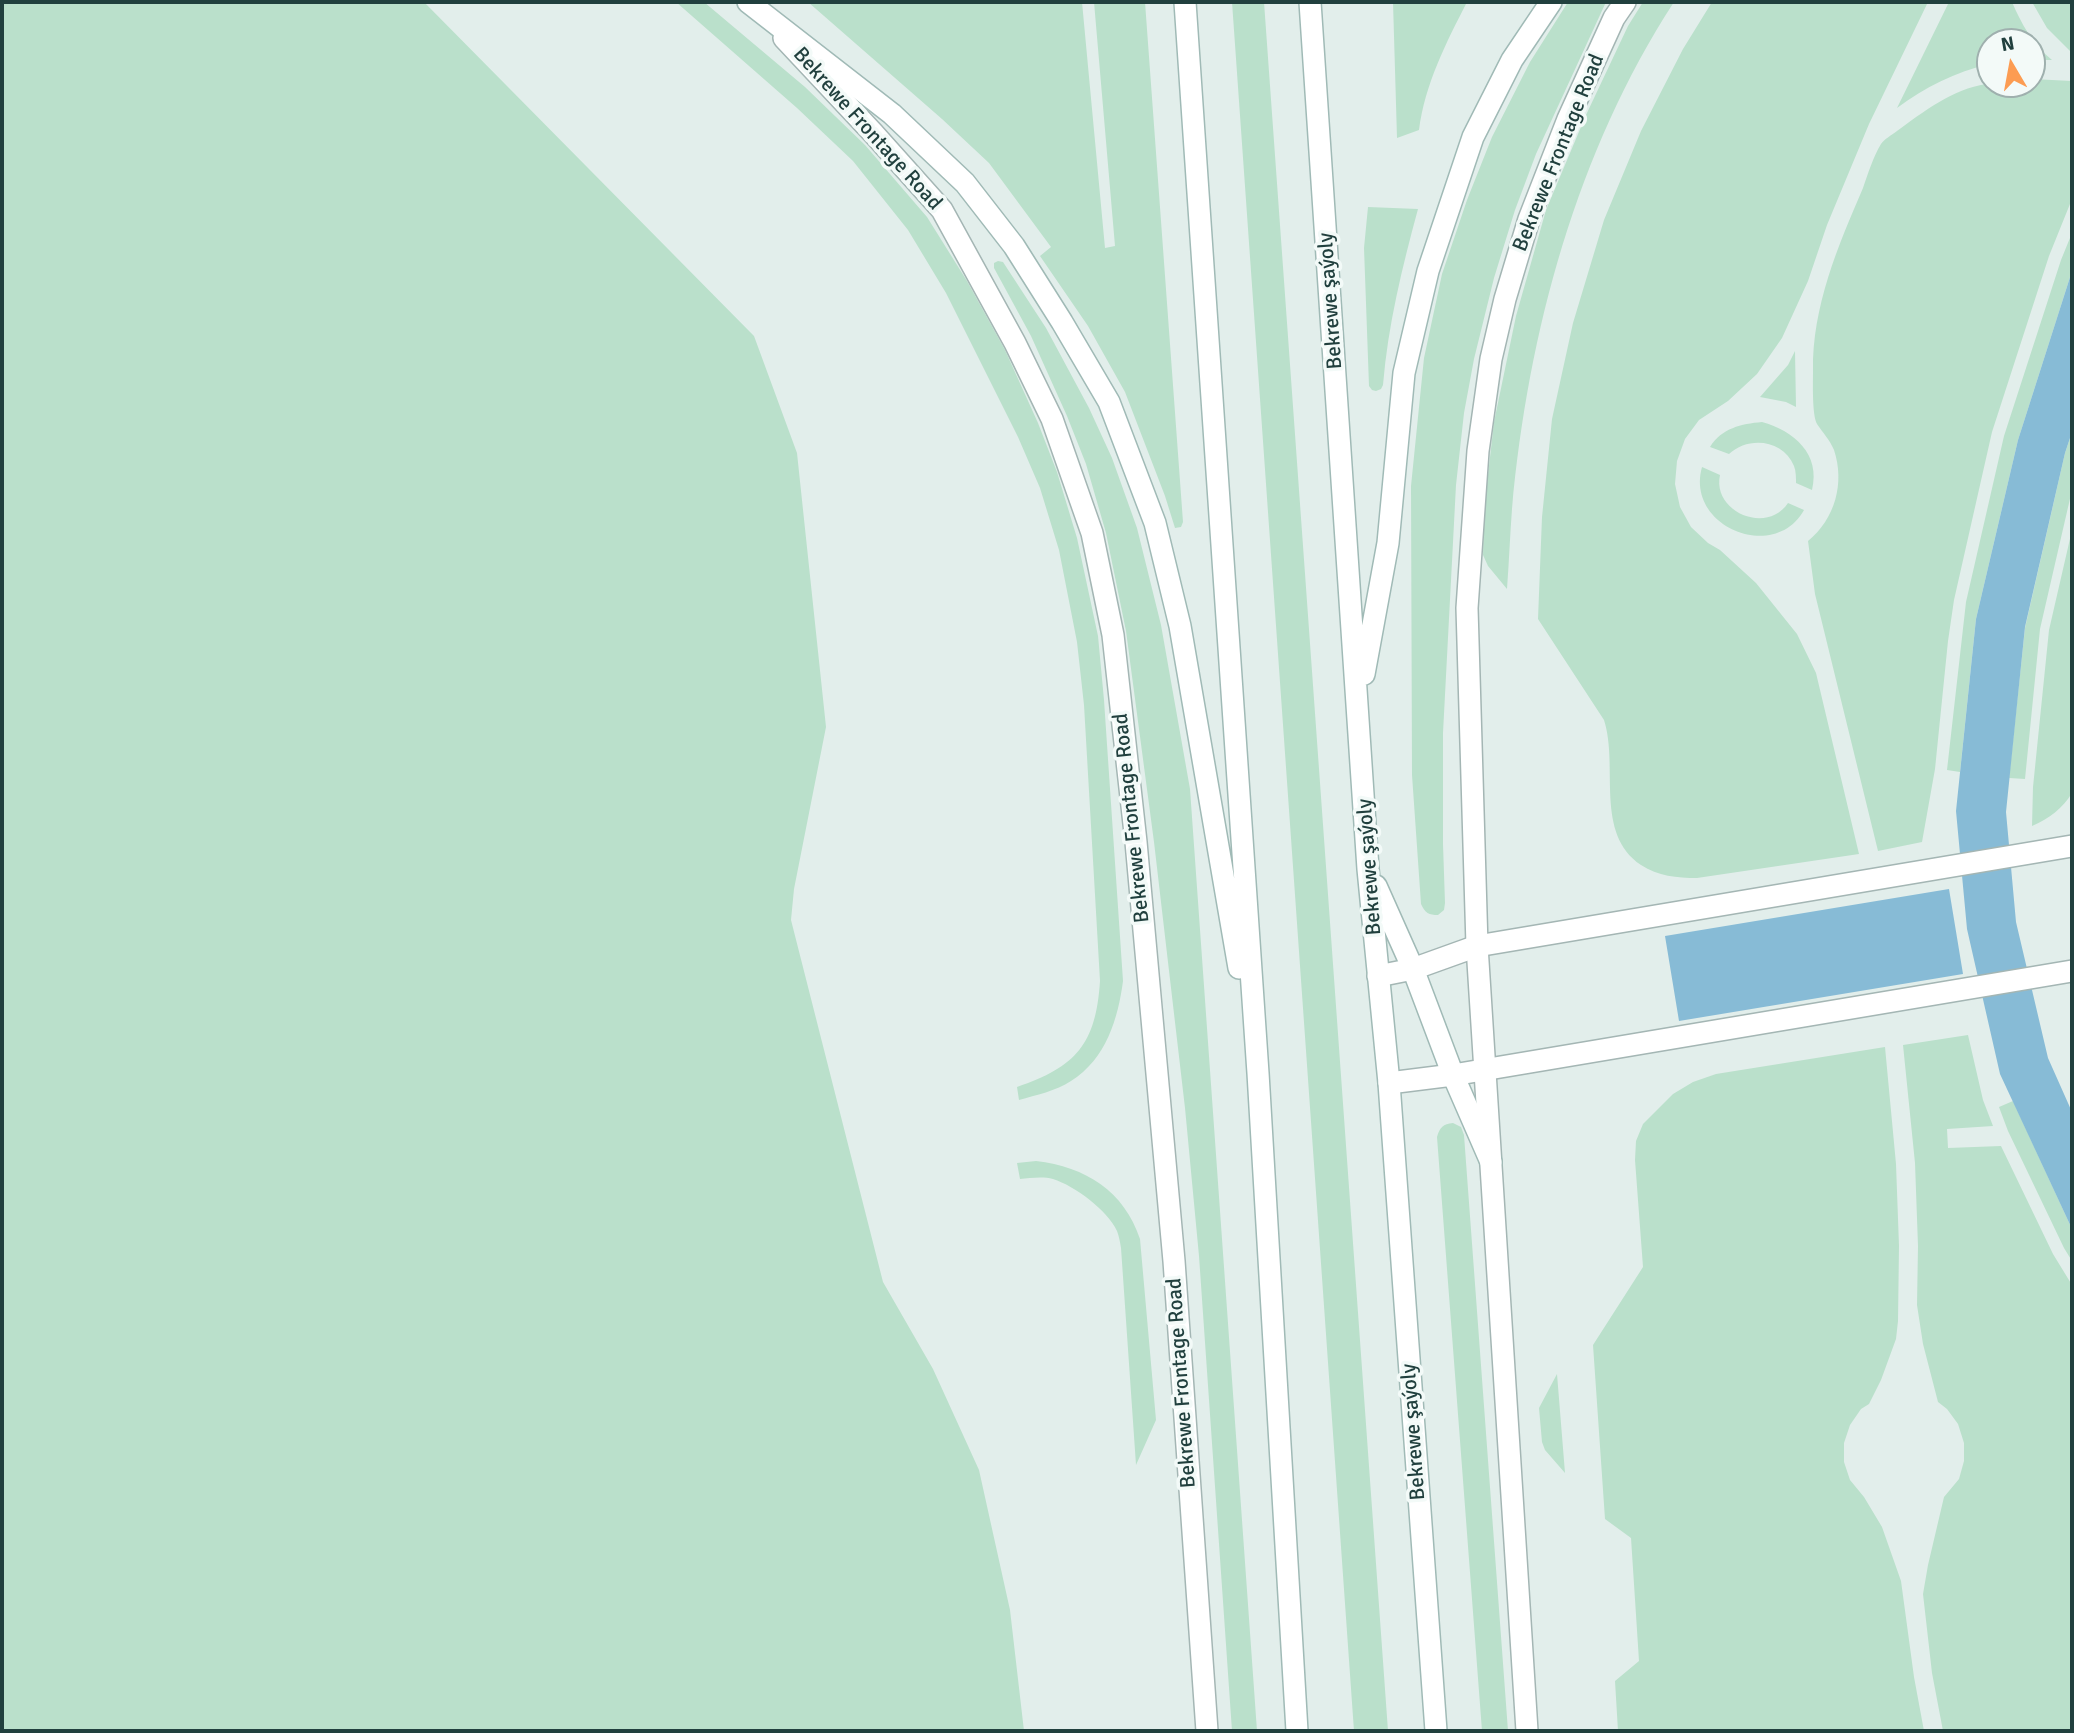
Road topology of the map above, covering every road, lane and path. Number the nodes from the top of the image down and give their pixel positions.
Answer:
1 (1185, 2) edge
2 (1310, 2) edge
3 (1551, 2) edge
4 (1625, 2) edge
5 (753, 6) edge
6 (1359, 704) junction
7 (2072, 846) edge
8 (1368, 869) junction
9 (1476, 946) junction
10 (1413, 969) junction
11 (2072, 971) edge
12 (1378, 976) junction
13 (1485, 1070) junction
14 (1258, 1073) junction
15 (1453, 1075) junction
16 (1389, 1083) junction
17 (1492, 1161) junction
18 (1207, 1731) edge
19 (1297, 1731) edge
20 (1436, 1731) edge
21 (1527, 1731) edge

1 - 14 main road
2 - 6 main road, Bekrewe şaýoly
3 - 6 main road
4 - 9 main road, Bekrewe Frontage Road
5 - 14 main road
5 - 18 main road, Bekrewe Frontage Road
6 - 8 main road, Bekrewe şaýoly
7 - 9 main road
8 - 10 main road
8 - 12 main road, Bekrewe şaýoly
9 - 10 main road
9 - 13 main road, Bekrewe Frontage Road
10 - 12 main road
10 - 15 main road
11 - 13 main road
12 - 16 main road, Bekrewe şaýoly
13 - 15 main road
13 - 17 main road, Bekrewe Frontage Road
14 - 19 main road
15 - 16 main road
15 - 17 main road
16 - 20 main road, Bekrewe şaýoly
17 - 21 main road, Bekrewe Frontage Road

